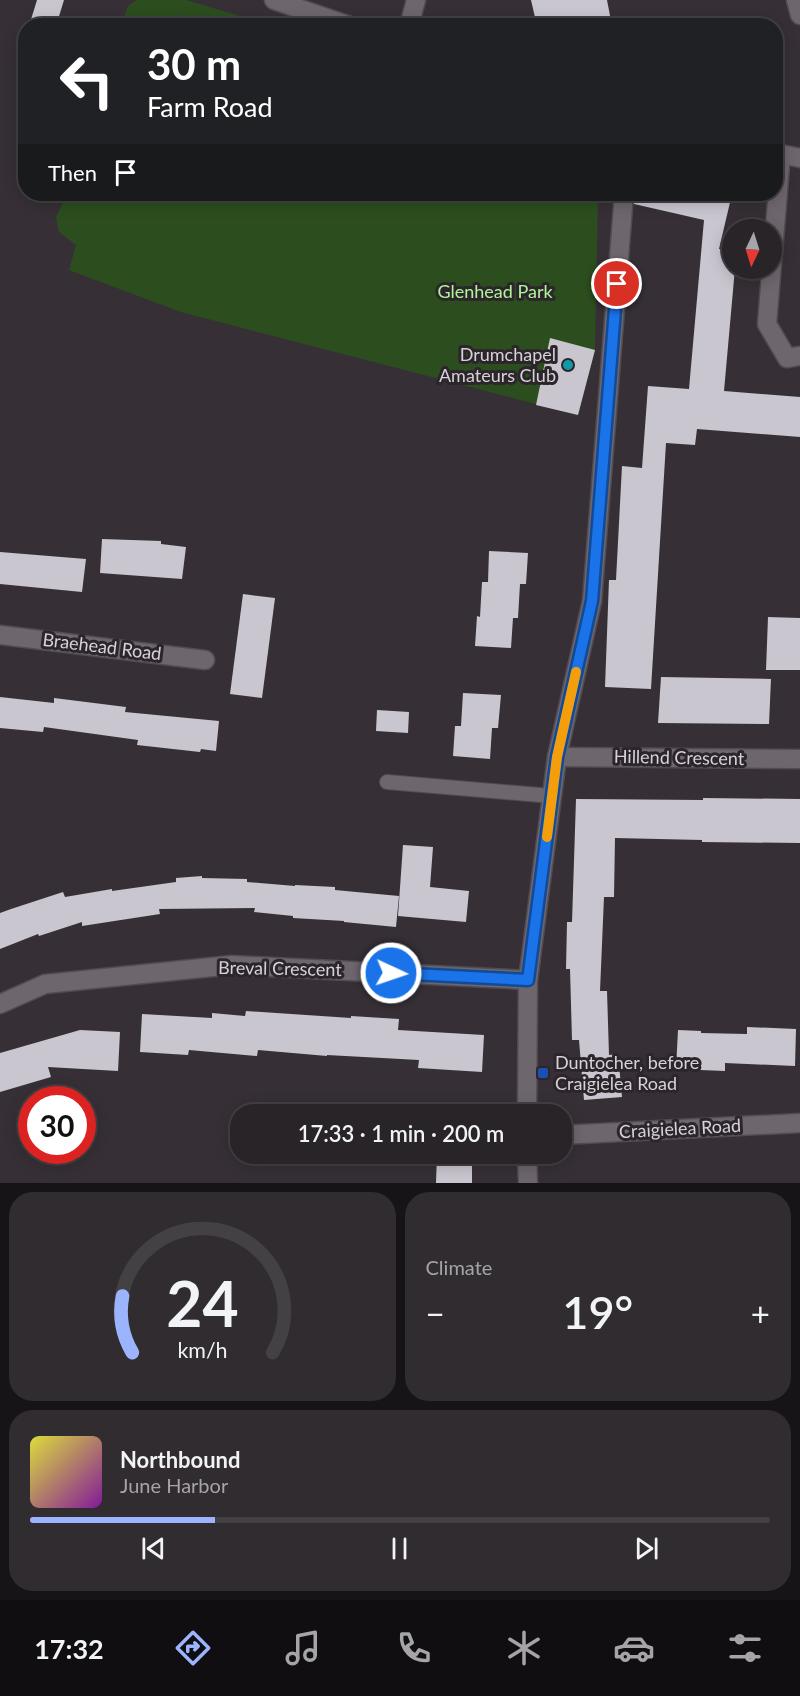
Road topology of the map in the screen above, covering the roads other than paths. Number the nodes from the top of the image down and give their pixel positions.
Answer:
1 (274, 0) edge
2 (416, 0) edge
3 (796, 0) edge
4 (800, 15) edge
5 (327, 18) edge
6 (411, 18) edge
7 (783, 155) edge
8 (800, 158) edge
9 (623, 201) edge
10 (775, 201) edge
11 (800, 356) edge
12 (0, 635) edge
13 (205, 660) dead end
14 (557, 757) junction
15 (800, 759) edge
16 (387, 782) dead end
17 (552, 796) junction
18 (528, 980) junction
19 (0, 1004) edge
20 (527, 1104) edge
21 (800, 1123) edge
22 (572, 1134) edge
23 (527, 1164) edge
24 (528, 1183) edge

1 - 5 street
2 - 6 street
3 - 4 street
7 - 8 street
9 - 14 street
10 - 11 street
12 - 13 street, Braehead Road
14 - 15 street, Hillend Crescent
14 - 17 street
16 - 17 lane
17 - 18 street
18 - 19 street, Breval Crescent
18 - 20 street
21 - 22 street, Craigielea Road
23 - 24 street

